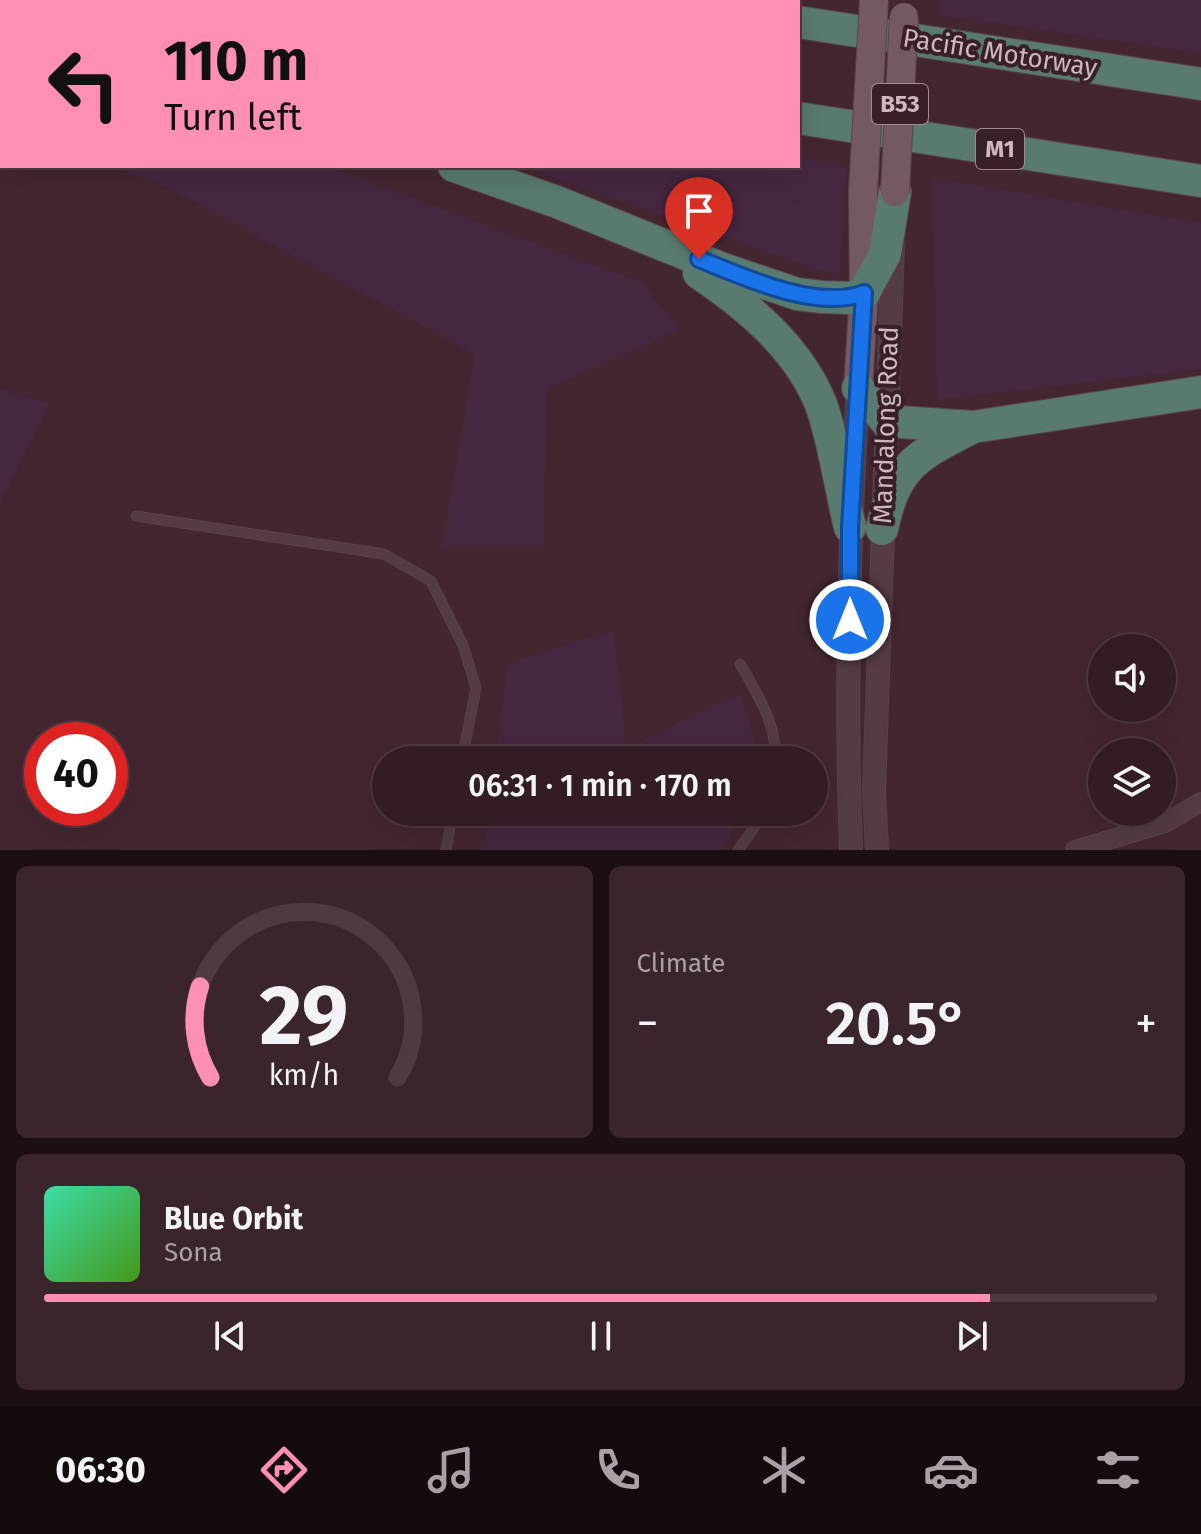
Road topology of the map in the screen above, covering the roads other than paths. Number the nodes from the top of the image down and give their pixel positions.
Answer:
1 (874, 0) edge
2 (905, 0) edge
3 (800, 22) edge
4 (1201, 84) edge
5 (800, 118) edge
6 (460, 168) edge
7 (1201, 181) edge
8 (895, 192) junction
9 (650, 240) junction
10 (864, 293) junction
11 (858, 388) junction
12 (1201, 392) edge
13 (886, 421) junction
14 (973, 427) junction
15 (136, 516) dead end
16 (866, 528) junction
17 (740, 664) dead end
18 (465, 746) edge
19 (775, 746) edge
20 (1201, 802) edge
21 (450, 826) edge
22 (755, 826) edge
23 (446, 850) edge
24 (738, 850) edge
25 (851, 850) edge
26 (877, 850) edge
27 (1075, 850) edge

1 - 10 main road, Mandalong Road / B53, bridge
2 - 8 main road, Mandalong Road / B53, bridge
3 - 4 highway, Pacific Motorway
5 - 7 highway, M1
6 - 9 highway
8 - 10 highway
8 - 13 street, Mandalong Road / B53
9 - 10 highway
9 - 16 highway
10 - 11 main road, Mandalong Road / B53
11 - 13 highway
11 - 16 street, Mandalong Road
12 - 14 highway
13 - 14 highway
13 - 16 street, Mandalong Road
14 - 16 highway
15 - 18 lane
16 - 25 street, Mandalong Road
16 - 26 street, Mandalong Road
17 - 19 lane
20 - 27 street
21 - 23 lane
22 - 24 lane

